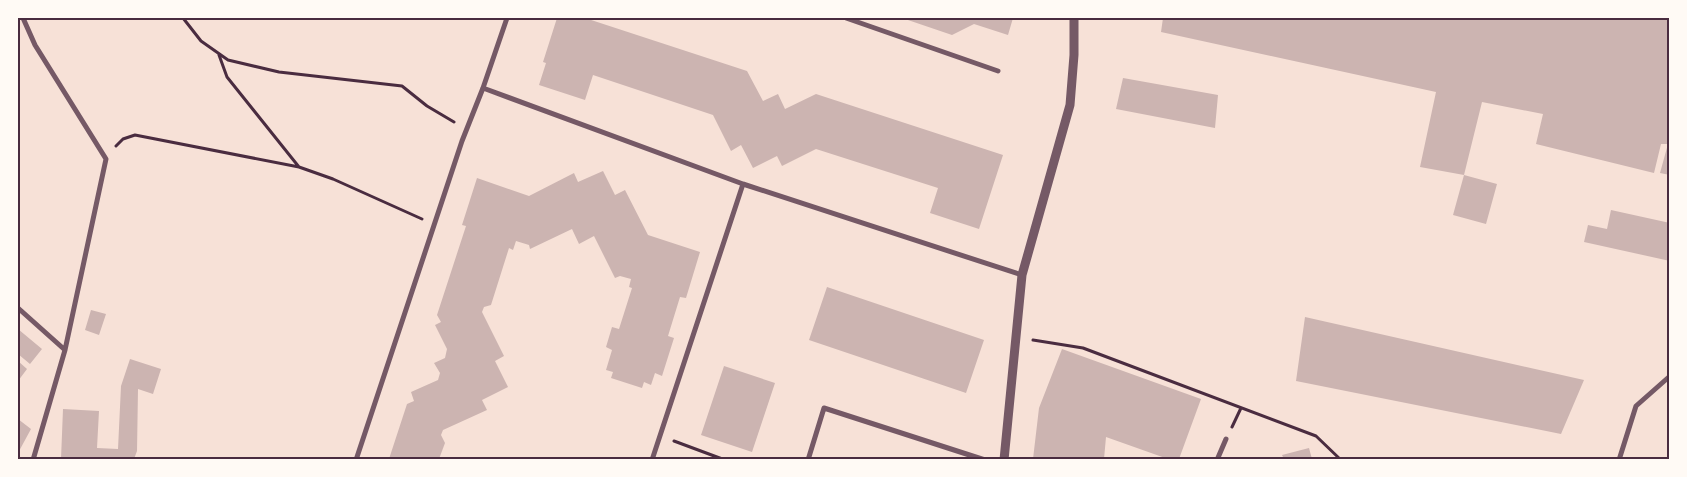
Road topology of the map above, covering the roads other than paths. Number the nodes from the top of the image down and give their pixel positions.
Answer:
1 (23, 18) edge
2 (507, 18) edge
3 (846, 18) edge
4 (1074, 18) edge
5 (998, 71) dead end
6 (483, 88) junction
7 (743, 184) junction
8 (1022, 275) junction
9 (18, 308) edge
10 (66, 350) junction
11 (1670, 376) edge
12 (1226, 439) road end
13 (33, 460) edge
14 (356, 460) edge
15 (652, 460) edge
16 (808, 460) edge
17 (985, 460) edge
18 (1004, 460) edge
19 (1217, 460) edge
20 (1619, 460) edge

1 - 10 street
2 - 6 street
3 - 5 street
4 - 8 street
6 - 7 street
6 - 14 street
7 - 8 street
7 - 15 street
8 - 18 street
9 - 10 street
10 - 13 street
11 - 20 street
12 - 19 street
16 - 17 street

